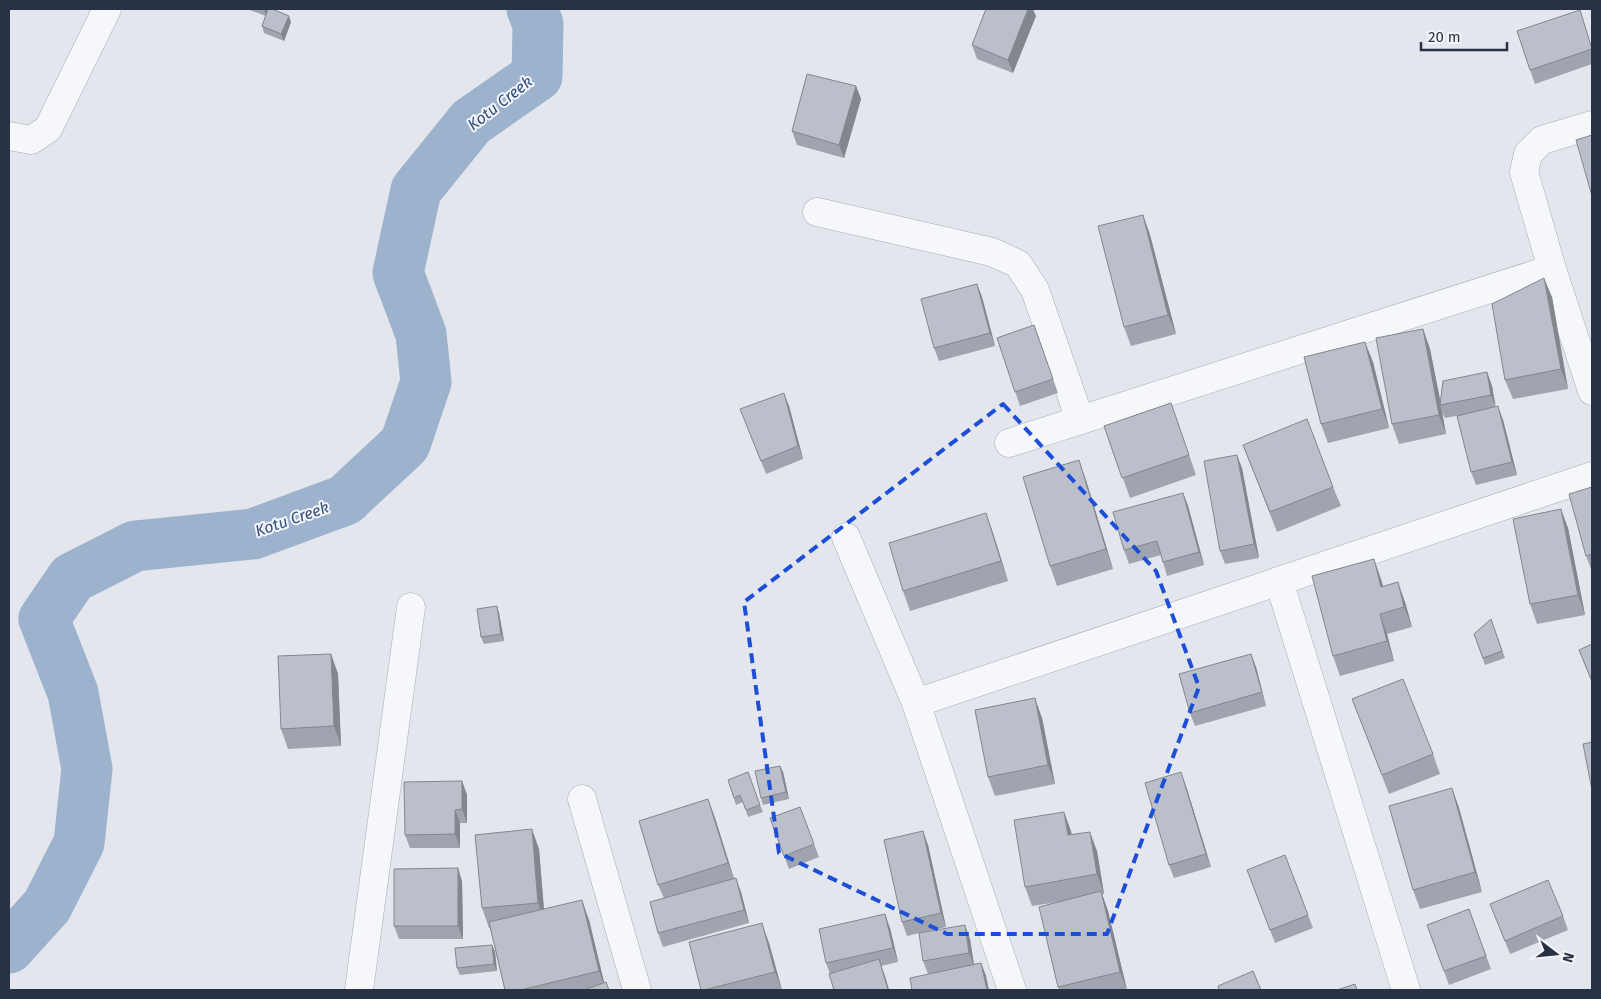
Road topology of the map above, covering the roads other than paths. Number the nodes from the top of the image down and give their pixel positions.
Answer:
1 (107, 9) edge
2 (1592, 125) edge
3 (9, 136) edge
4 (817, 212) dead end
5 (1552, 269) junction
6 (1592, 390) edge
7 (1080, 420) junction
8 (1009, 443) dead end
9 (1592, 476) edge
10 (846, 537) dead end
11 (1279, 581) junction
12 (411, 607) dead end
13 (916, 703) junction
14 (582, 799) dead end
15 (359, 990) edge
16 (637, 990) edge
17 (1012, 990) edge
18 (1406, 990) edge

1 - 3 street
2 - 5 street
4 - 7 street
5 - 6 street
5 - 7 street
7 - 8 street
9 - 11 street
10 - 13 street
11 - 13 street
11 - 18 street
12 - 15 street
13 - 17 street
14 - 16 street

